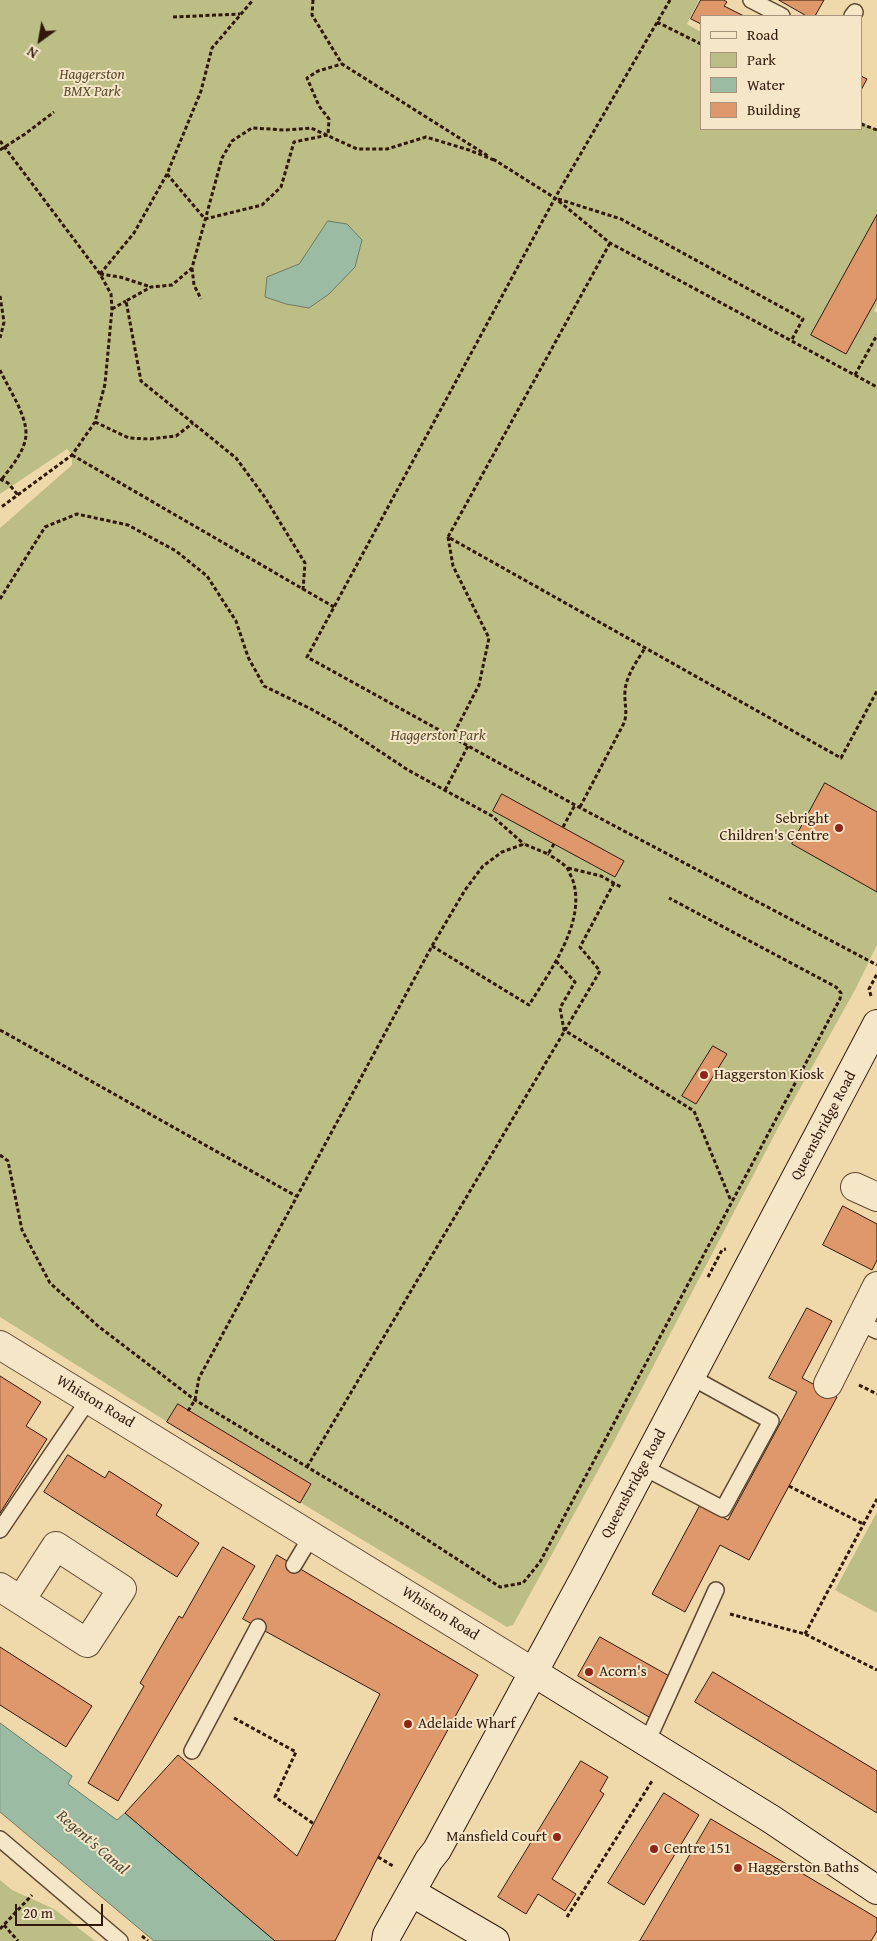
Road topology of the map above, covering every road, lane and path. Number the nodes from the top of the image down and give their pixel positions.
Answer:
1 (253, 0) edge
2 (313, 0) edge
3 (670, 0) edge
4 (751, 0) edge
5 (240, 14) junction
6 (780, 15) edge
7 (173, 16) dead end
8 (658, 22) junction
9 (700, 43) edge
10 (342, 64) junction
11 (54, 112) dead end
12 (862, 124) edge
13 (877, 130) edge
14 (328, 135) junction
15 (0, 141) edge
16 (2, 149) edge
17 (494, 160) junction
18 (167, 174) junction
19 (555, 198) junction
20 (205, 219) junction
21 (610, 243) junction
22 (192, 268) junction
23 (100, 274) junction
24 (151, 287) junction
25 (0, 296) edge
26 (201, 299) dead end
27 (126, 300) junction
28 (112, 309) junction
29 (877, 334) edge
30 (0, 338) edge
31 (791, 340) junction
32 (0, 370) edge
33 (854, 375) junction
34 (877, 387) edge
35 (95, 422) junction
36 (193, 423) junction
37 (72, 455) junction
38 (1, 479) edge
39 (18, 495) junction
40 (0, 508) edge
41 (448, 536) junction
42 (304, 590) junction
43 (0, 599) edge
44 (334, 607) junction
45 (645, 648) junction
46 (877, 690) edge
47 (452, 737) junction
48 (468, 746) junction
49 (445, 790) junction
50 (575, 804) junction
51 (580, 807) junction
52 (563, 827) dead end
53 (524, 844) junction
54 (554, 844) dead end
55 (548, 854) junction
56 (568, 868) junction
57 (614, 883) junction
58 (621, 887) dead end
59 (669, 898) dead end
60 (432, 946) junction
61 (556, 961) junction
62 (877, 964) edge
63 (877, 974) edge
64 (869, 989) dead end
65 (877, 1024) edge
66 (0, 1030) edge
67 (564, 1030) junction
68 (0, 1155) edge
69 (296, 1196) junction
70 (731, 1202) junction
71 (877, 1286) edge
72 (868, 1326) edge
73 (0, 1345) edge
74 (691, 1377) junction
75 (828, 1384) dead end
76 (89, 1399) junction
77 (195, 1400) junction
78 (188, 1411) dead end
79 (307, 1467) junction
80 (643, 1467) junction
81 (789, 1486) dead end
82 (877, 1499) edge
83 (863, 1524) junction
84 (0, 1530) edge
85 (312, 1535) junction
86 (294, 1565) dead end
87 (716, 1590) dead end
88 (707, 1608) junction
89 (258, 1627) dead end
90 (805, 1634) junction
91 (877, 1670) edge
92 (533, 1672) junction
93 (215, 1708) junction
94 (647, 1742) junction
95 (192, 1751) dead end
96 (652, 1781) dead end
97 (314, 1824) dead end
98 (0, 1839) edge
99 (47, 1878) junction
100 (877, 1890) edge
101 (411, 1892) junction
102 (567, 1917) dead end
103 (4, 1925) junction
104 (0, 1929) edge
105 (387, 1938) edge
106 (18, 1941) edge
107 (120, 1941) edge
108 (495, 1941) edge

1 - 5 path
2 - 10 path
3 - 8 path
4 - 6 lane
5 - 7 path
5 - 18 path
8 - 9 path
8 - 19 path
10 - 14 path
10 - 17 path
11 - 16 path
12 - 13 path
14 - 17 path
14 - 20 path
14 - 20 path
15 - 16 path
16 - 23 path
17 - 19 path
18 - 20 path
18 - 23 path
19 - 21 path
19 - 31 path
19 - 44 path
20 - 22 path
21 - 31 path
21 - 41 path
22 - 24 path
22 - 26 path
23 - 24 path
23 - 28 path
24 - 27 path
25 - 30 path
27 - 28 path
27 - 36 path
28 - 35 path
29 - 33 path
31 - 33 path
32 - 38 path
33 - 34 path
35 - 36 path
35 - 37 path
36 - 42 path
37 - 39 path
37 - 42 path
38 - 39 path
39 - 40 path
41 - 45 path
41 - 47 path
42 - 44 path
43 - 49 path
44 - 47 path
45 - 46 path
45 - 51 path
47 - 48 path
48 - 49 path
48 - 50 path
49 - 53 path
50 - 51 path
50 - 52 path
51 - 62 path
53 - 55 path
53 - 60 path
54 - 55 path
55 - 56 path
56 - 57 path
56 - 61 path
57 - 58 path
57 - 67 path
59 - 70 path
60 - 61 path
60 - 69 path
61 - 67 path
63 - 64 path
65 - 74 street, Queensbridge Road
66 - 69 path
67 - 70 path
67 - 79 path
68 - 77 path
69 - 77 path
70 - 79 path
71 - 72 street
72 - 75 street
73 - 76 street, Whiston Road
74 - 80 street, Queensbridge Road
74 - 80 lane
76 - 84 lane
76 - 85 street, Whiston Road
77 - 78 path
77 - 79 path
80 - 92 street, Queensbridge Road
81 - 83 path
82 - 83 path
83 - 90 path
85 - 86 lane
85 - 92 street, Whiston Road
87 - 88 lane
88 - 90 path
88 - 94 lane
89 - 93 lane
90 - 91 path
92 - 94 street, Whiston Road
92 - 101 street, Queensbridge Road
93 - 95 lane
93 - 97 path
94 - 100 street, Whiston Road
96 - 102 path
98 - 99 lane
99 - 103 path
99 - 107 lane
101 - 105 street, Queensbridge Road
101 - 108 street
103 - 104 path
103 - 106 path

